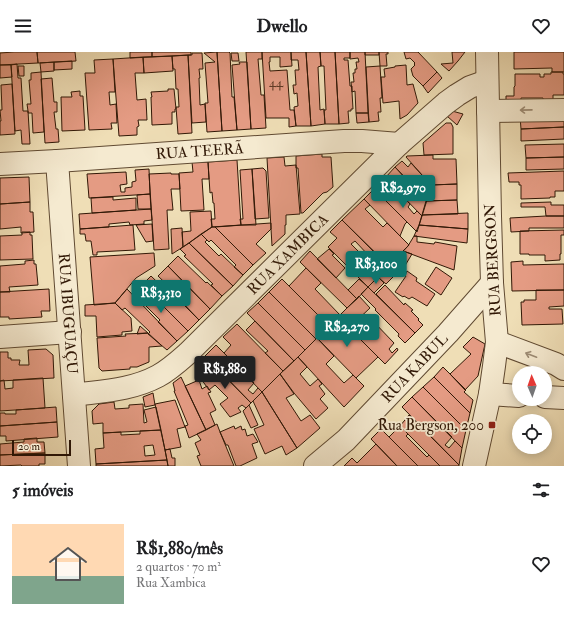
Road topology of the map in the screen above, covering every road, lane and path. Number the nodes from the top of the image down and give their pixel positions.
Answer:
1 (487, 52) edge
2 (487, 81) junction
3 (564, 110) edge
4 (488, 111) junction
5 (399, 144) junction
6 (57, 161) junction
7 (0, 164) edge
8 (492, 283) junction
9 (70, 332) junction
10 (0, 337) edge
11 (497, 342) junction
12 (564, 369) edge
13 (490, 394) junction
14 (74, 395) junction
15 (512, 396) edge
16 (552, 397) edge
17 (564, 398) edge
18 (79, 466) edge
19 (315, 466) edge
20 (474, 466) edge

1 - 2 street, RUA BERGSON
2 - 4 street, RUA BERGSON
2 - 5 street, RUA XAMBICA
3 -> 4 street
4 - 8 street, RUA BERGSON
5 - 6 street, RUA TEERÃ
5 - 14 street, RUA XAMBICA
6 - 7 street, RUA TEERÃ
6 - 9 street, RUA IBUGUAÇU
8 - 11 street, RUA BERGSON
8 - 19 street, RUA KABUL
9 - 10 street
9 - 14 street, RUA IBUGUAÇU
12 -> 11 street
11 - 13 street, RUA BERGSON
13 - 15 street
13 - 20 street, RUA BERGSON
14 - 18 street, RUA IBUGUAÇU
16 - 17 street

